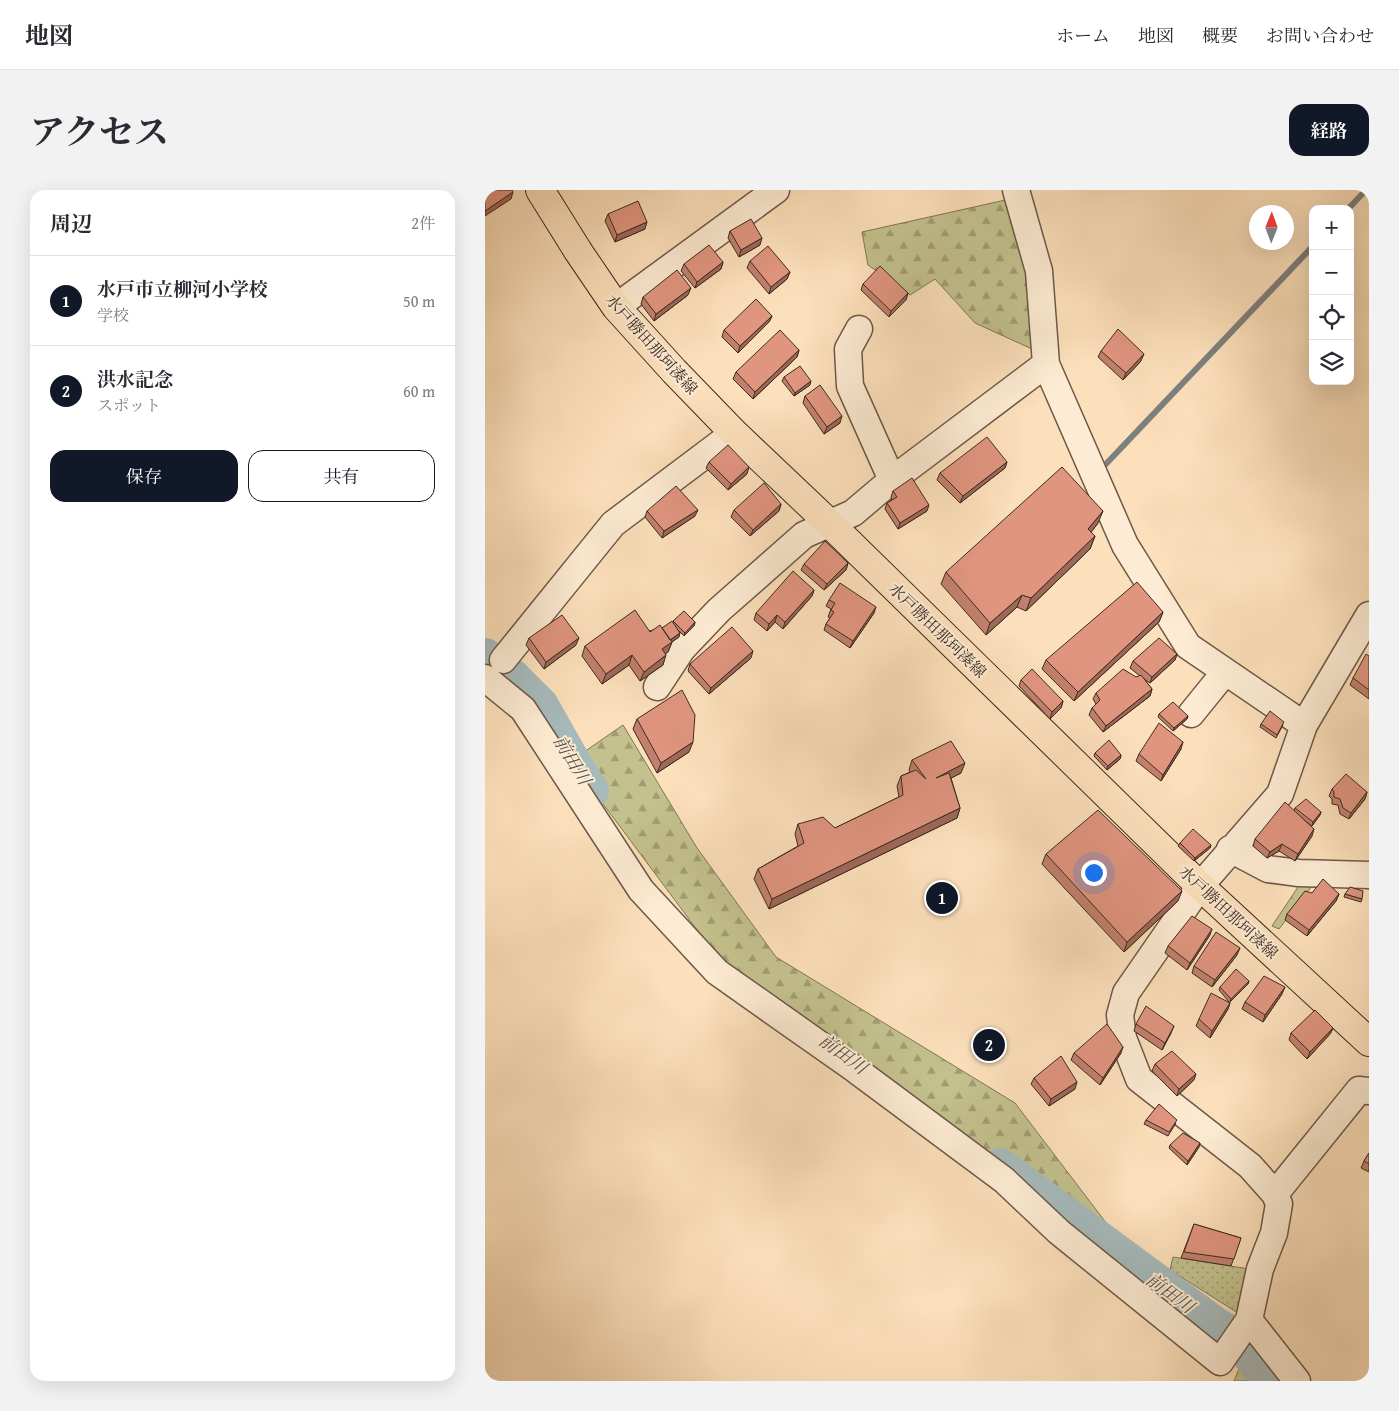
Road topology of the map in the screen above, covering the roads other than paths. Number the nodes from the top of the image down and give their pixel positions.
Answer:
1 (776, 190) edge
2 (1016, 190) edge
3 (545, 192) edge
4 (616, 307) junction
5 (859, 329) dead end
6 (1047, 364) junction
7 (734, 433) junction
8 (892, 480) junction
9 (829, 523) junction
10 (1365, 633) edge
11 (503, 660) dead end
12 (1225, 672) junction
13 (485, 678) edge
14 (657, 687) dead end
15 (1191, 714) dead end
16 (1304, 725) junction
17 (1230, 849) junction
18 (1369, 875) edge
19 (1200, 886) junction
20 (1369, 1042) edge
21 (1369, 1091) edge
22 (1275, 1194) junction
23 (1249, 1320) junction
24 (1297, 1381) edge

1 - 4 street
2 - 6 street
3 - 4 main road, 水戸勝田那珂湊線
4 - 7 main road, 水戸勝田那珂湊線
5 - 8 street
6 - 8 street
6 - 12 street
7 - 9 main road, 水戸勝田那珂湊線
7 - 11 street
8 - 9 street
9 - 14 street
9 - 19 main road, 水戸勝田那珂湊線
10 - 16 street
12 - 15 street
12 - 16 street
13 - 23 street
16 - 17 street
17 - 18 street
17 - 19 street
19 - 20 main road, 水戸勝田那珂湊線
19 - 22 street
21 - 22 street
22 - 23 street
23 - 24 street

